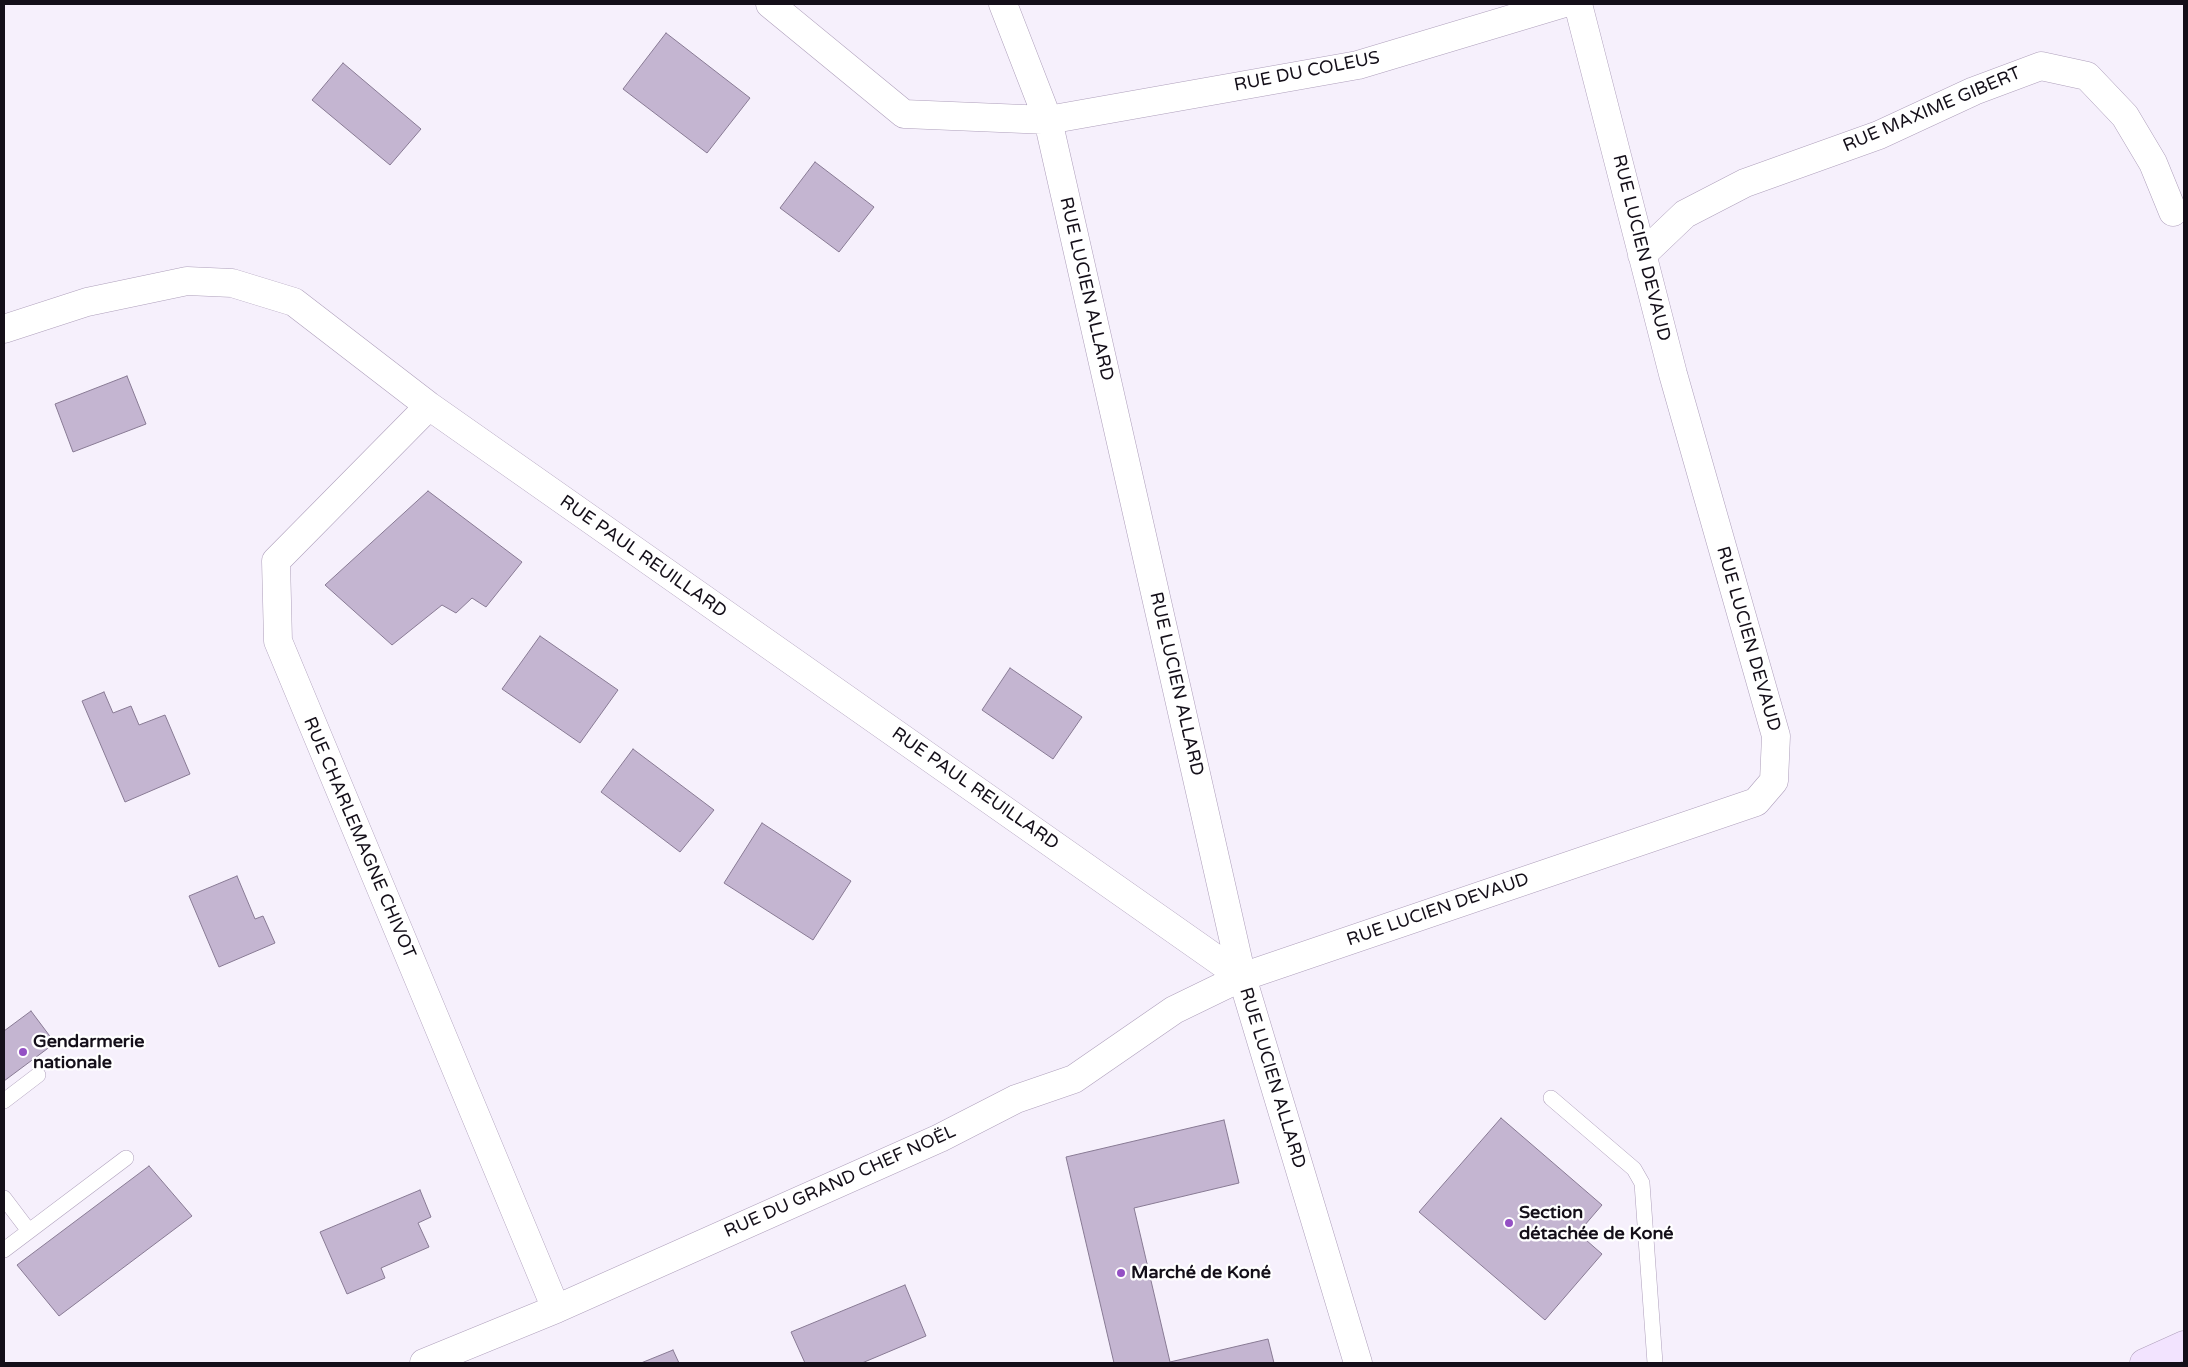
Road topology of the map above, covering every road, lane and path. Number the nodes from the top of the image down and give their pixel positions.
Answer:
1 (770, 4) edge
2 (1004, 4) edge
3 (1561, 4) edge
4 (1578, 4) edge
5 (1048, 120) junction
6 (2173, 212) dead end
7 (1642, 255) junction
8 (4, 329) edge
9 (429, 406) junction
10 (1242, 977) junction
11 (38, 1075) dead end
12 (1551, 1098) dead end
13 (4, 1101) edge
14 (126, 1158) dead end
15 (4, 1198) edge
16 (29, 1231) junction
17 (4, 1250) edge
18 (556, 1309) junction
19 (2184, 1345) edge
20 (424, 1363) edge
21 (1358, 1363) edge
22 (1655, 1363) edge
23 (2144, 1363) edge

1 - 5 street, RUE DU COLEUS
2 - 5 street, RUE LUCIEN ALLARD
3 - 5 street, RUE DU COLEUS
4 - 7 street, RUE LUCIEN DEVAUD
5 - 10 street, RUE LUCIEN ALLARD
6 - 7 street, RUE MAXIME GIBERT
7 - 10 street, RUE LUCIEN DEVAUD
8 - 9 street, RUE PAUL REUILLARD
9 - 10 street, RUE PAUL REUILLARD
9 - 18 street, RUE CHARLEMAGNE CHIVOT
10 - 18 street, RUE DU GRAND CHEF NOËL
10 - 21 street, RUE LUCIEN ALLARD
11 - 13 lane
12 - 22 lane
14 - 16 lane
15 - 16 lane
16 - 17 lane
18 - 20 street, RUE DU GRAND CHEF NOËL
19 - 23 main road

